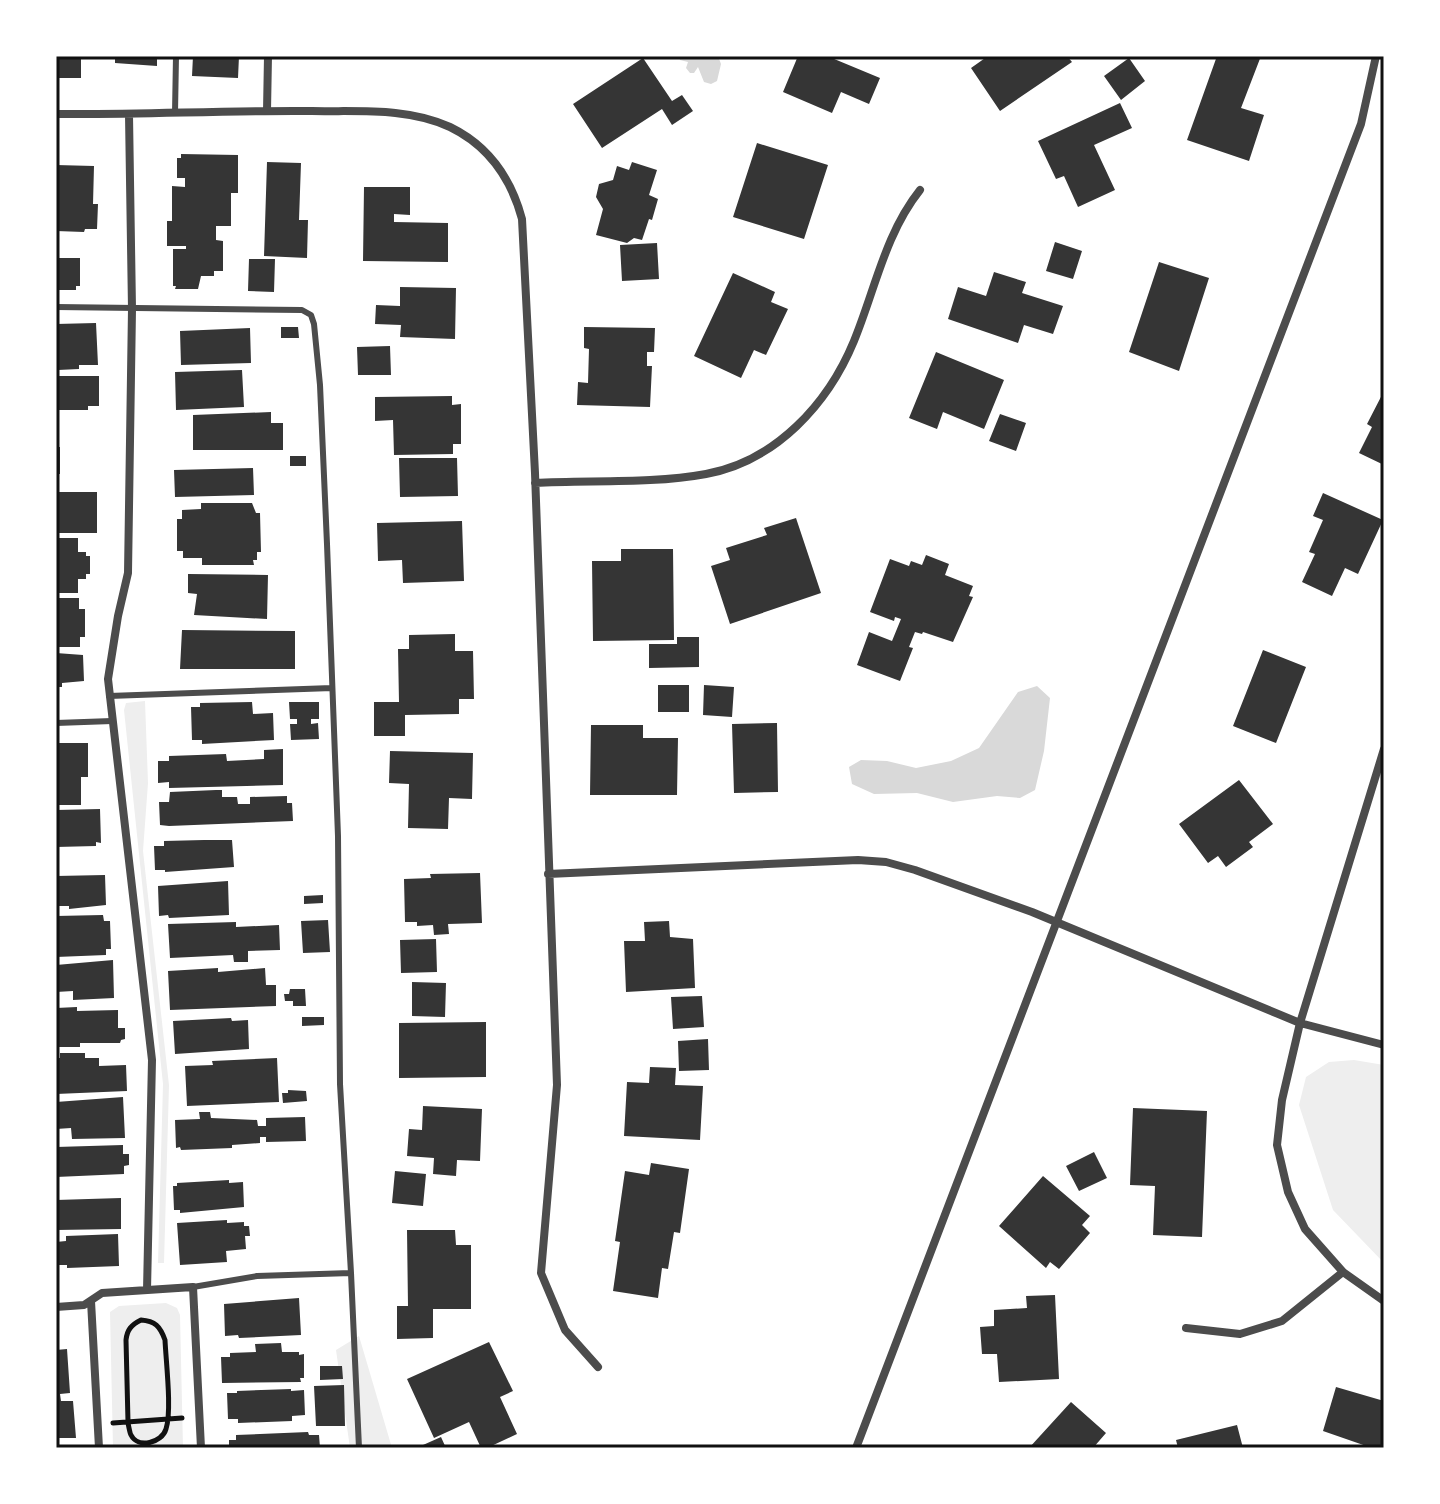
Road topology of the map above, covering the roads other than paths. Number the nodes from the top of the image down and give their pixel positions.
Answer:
1 (176, 56) edge
2 (268, 56) edge
3 (1376, 56) edge
4 (267, 111) junction
5 (175, 113) junction
6 (56, 114) edge
7 (129, 115) junction
8 (920, 190) dead end
9 (56, 307) edge
10 (132, 309) junction
11 (535, 483) junction
12 (332, 688) junction
13 (109, 696) junction
14 (112, 721) junction
15 (56, 723) edge
16 (1384, 749) edge
17 (548, 874) junction
18 (1057, 922) junction
19 (1300, 1023) junction
20 (1384, 1045) edge
21 (1343, 1272) junction
22 (351, 1273) junction
23 (193, 1287) junction
24 (147, 1290) junction
25 (91, 1301) junction
26 (1384, 1301) edge
27 (56, 1307) edge
28 (1186, 1328) dead end
29 (598, 1367) dead end
30 (99, 1448) edge
31 (201, 1448) edge
32 (359, 1448) edge
33 (856, 1448) edge

1 - 5 lane
2 - 4 street
3 - 18 street
4 - 5 street
4 - 11 street
5 - 7 street
6 - 7 street
7 - 10 street
8 - 11 street
9 - 10 lane
10 - 12 lane
10 - 13 street
11 - 17 street
12 - 13 lane
12 - 22 lane
13 - 14 street
14 - 15 lane
14 - 24 street
16 - 19 street
17 - 18 street
17 - 29 street
18 - 19 street
18 - 33 street
19 - 20 street
19 - 21 street
21 - 26 street
21 - 28 street
22 - 23 lane
22 - 32 lane
23 - 24 street
23 - 31 street
24 - 25 street
25 - 27 street
25 - 30 street

